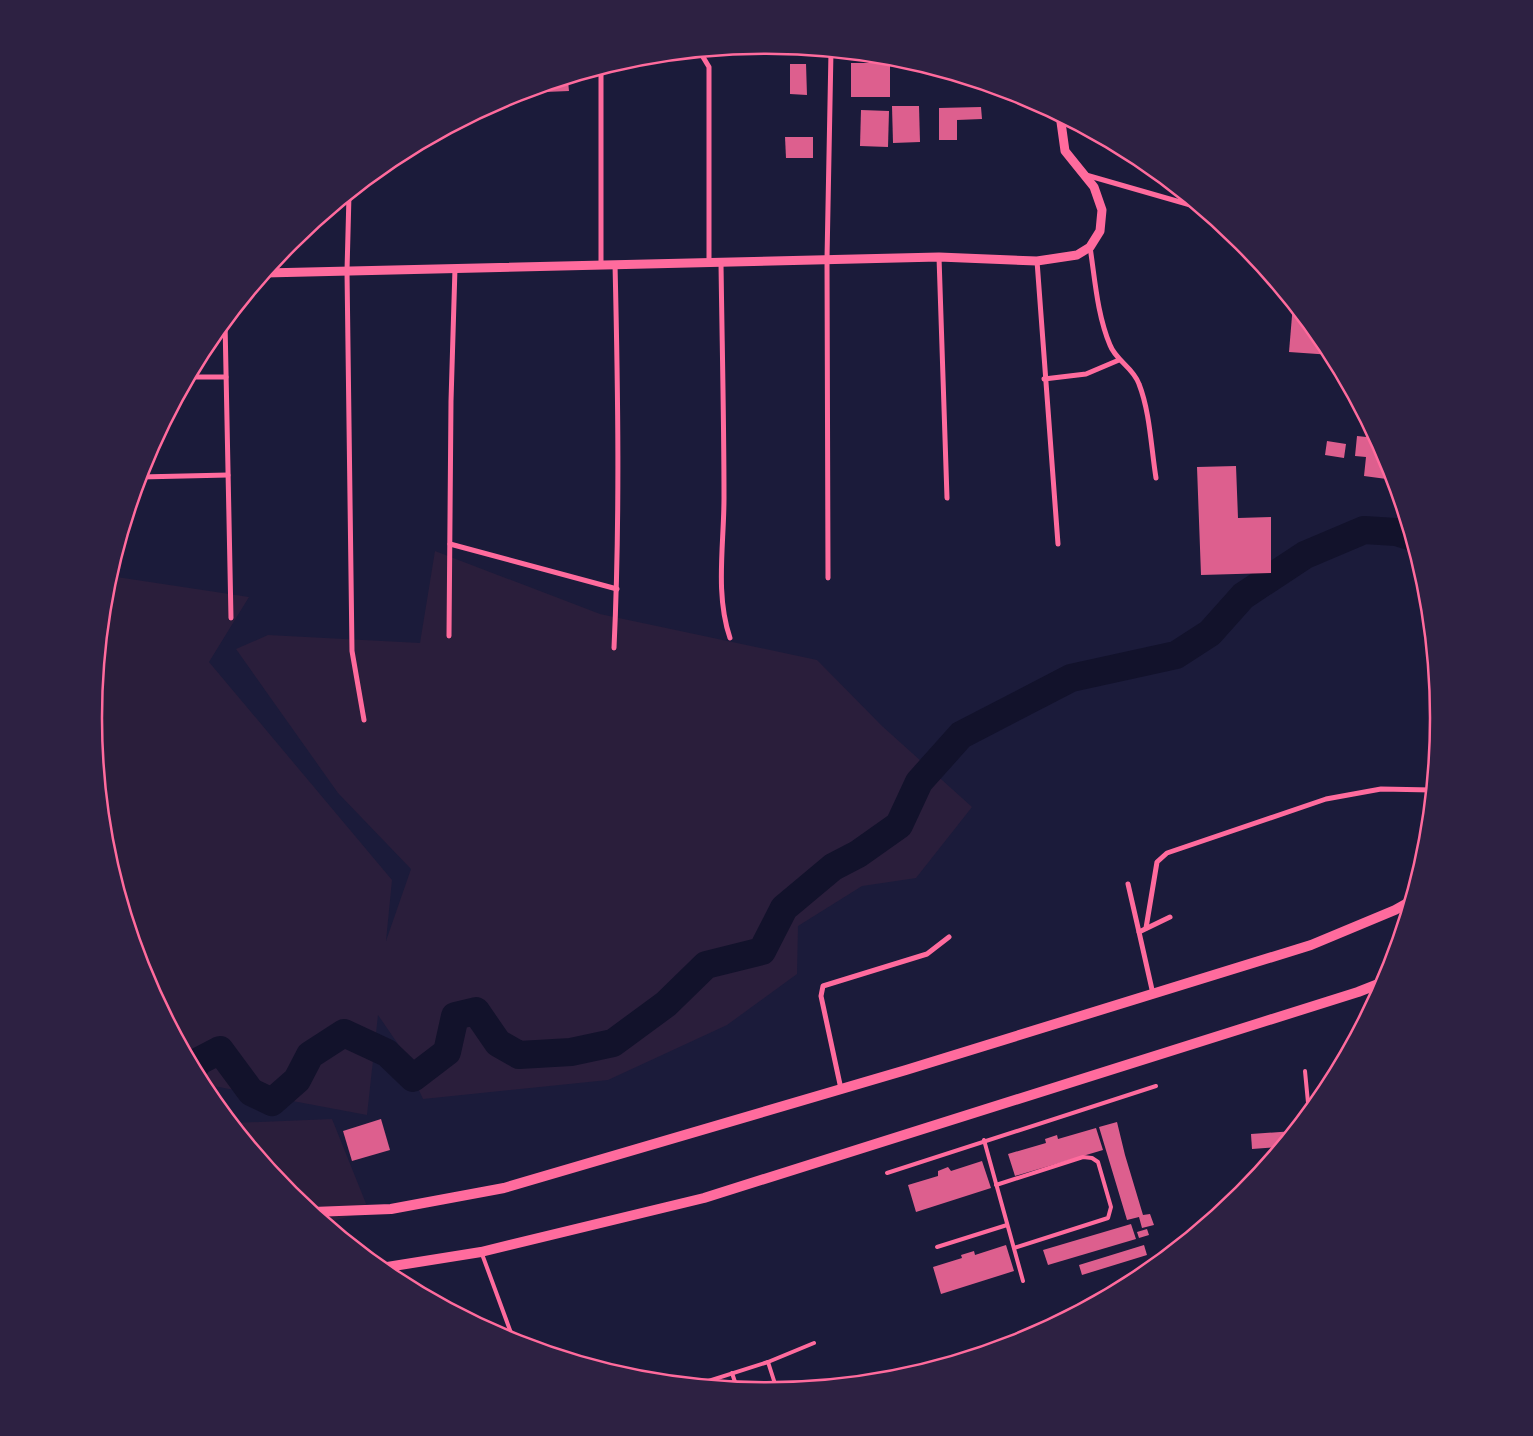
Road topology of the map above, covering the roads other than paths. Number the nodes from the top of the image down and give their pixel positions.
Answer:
1 (703, 57) edge
2 (831, 57) edge
3 (601, 75) edge
4 (1061, 122) edge
5 (1086, 174) junction
6 (349, 202) edge
7 (1186, 203) edge
8 (1090, 247) junction
9 (940, 256) junction
10 (827, 259) junction
11 (1037, 261) junction
12 (709, 262) junction
13 (721, 262) junction
14 (614, 264) junction
15 (601, 265) junction
16 (454, 268) junction
17 (347, 271) junction
18 (274, 273) edge
19 (225, 334) edge
20 (1119, 360) junction
21 (197, 377) edge
22 (226, 377) junction
23 (1044, 379) junction
24 (228, 475) junction
25 (148, 477) edge
26 (1156, 478) dead end
27 (947, 498) dead end
28 (450, 544) junction
29 (1058, 544) dead end
30 (828, 578) dead end
31 (617, 589) junction
32 (231, 618) dead end
33 (449, 636) dead end
34 (730, 638) dead end
35 (614, 648) dead end
36 (364, 720) dead end
37 (1426, 790) edge
38 (1128, 884) dead end
39 (1403, 905) edge
40 (1170, 916) dead end
41 (1146, 928) junction
42 (1139, 932) junction
43 (949, 937) dead end
44 (1374, 986) edge
45 (1152, 994) junction
46 (1305, 1071) dead end
47 (1156, 1086) dead end
48 (841, 1089) junction
49 (1308, 1102) edge
50 (984, 1140) junction
51 (887, 1173) dead end
52 (996, 1185) junction
53 (323, 1212) edge
54 (1007, 1225) junction
55 (937, 1247) dead end
56 (1014, 1248) junction
57 (481, 1252) junction
58 (392, 1266) edge
59 (1023, 1282) dead end
60 (510, 1331) edge
61 (814, 1343) dead end
62 (768, 1362) junction
63 (732, 1373) junction
64 (711, 1380) edge
65 (735, 1381) edge
66 (774, 1382) edge

1 - 12 street
2 - 10 street
3 - 15 street
4 - 5 street
5 - 7 street
5 - 8 street
6 - 17 street
8 - 11 street
8 - 20 street
9 - 10 street
9 - 11 street
9 - 27 street
10 - 13 street
10 - 30 street
11 - 23 street
12 - 13 street
12 - 14 street
13 - 34 street
14 - 15 street
14 - 31 street
15 - 16 street
16 - 17 street
16 - 28 street
17 - 18 street
17 - 36 street
19 - 22 street
20 - 23 street
20 - 26 street
21 - 22 street
22 - 24 street
23 - 29 street
24 - 25 street
24 - 32 street
28 - 31 street
28 - 33 street
31 - 35 street
37 - 41 street
38 - 42 street
39 - 45 main road
40 - 41 street
41 - 42 street
42 - 45 street
43 - 48 street
44 - 57 main road
45 - 48 main road
46 - 49 lane
47 - 50 lane
48 - 53 main road
50 - 51 lane
50 - 52 lane
52 - 54 lane
52 - 56 lane
54 - 55 lane
54 - 56 lane
56 - 59 lane
57 - 58 main road
57 - 60 lane
61 - 62 lane
62 - 63 lane
62 - 66 lane
63 - 64 lane
63 - 65 lane

